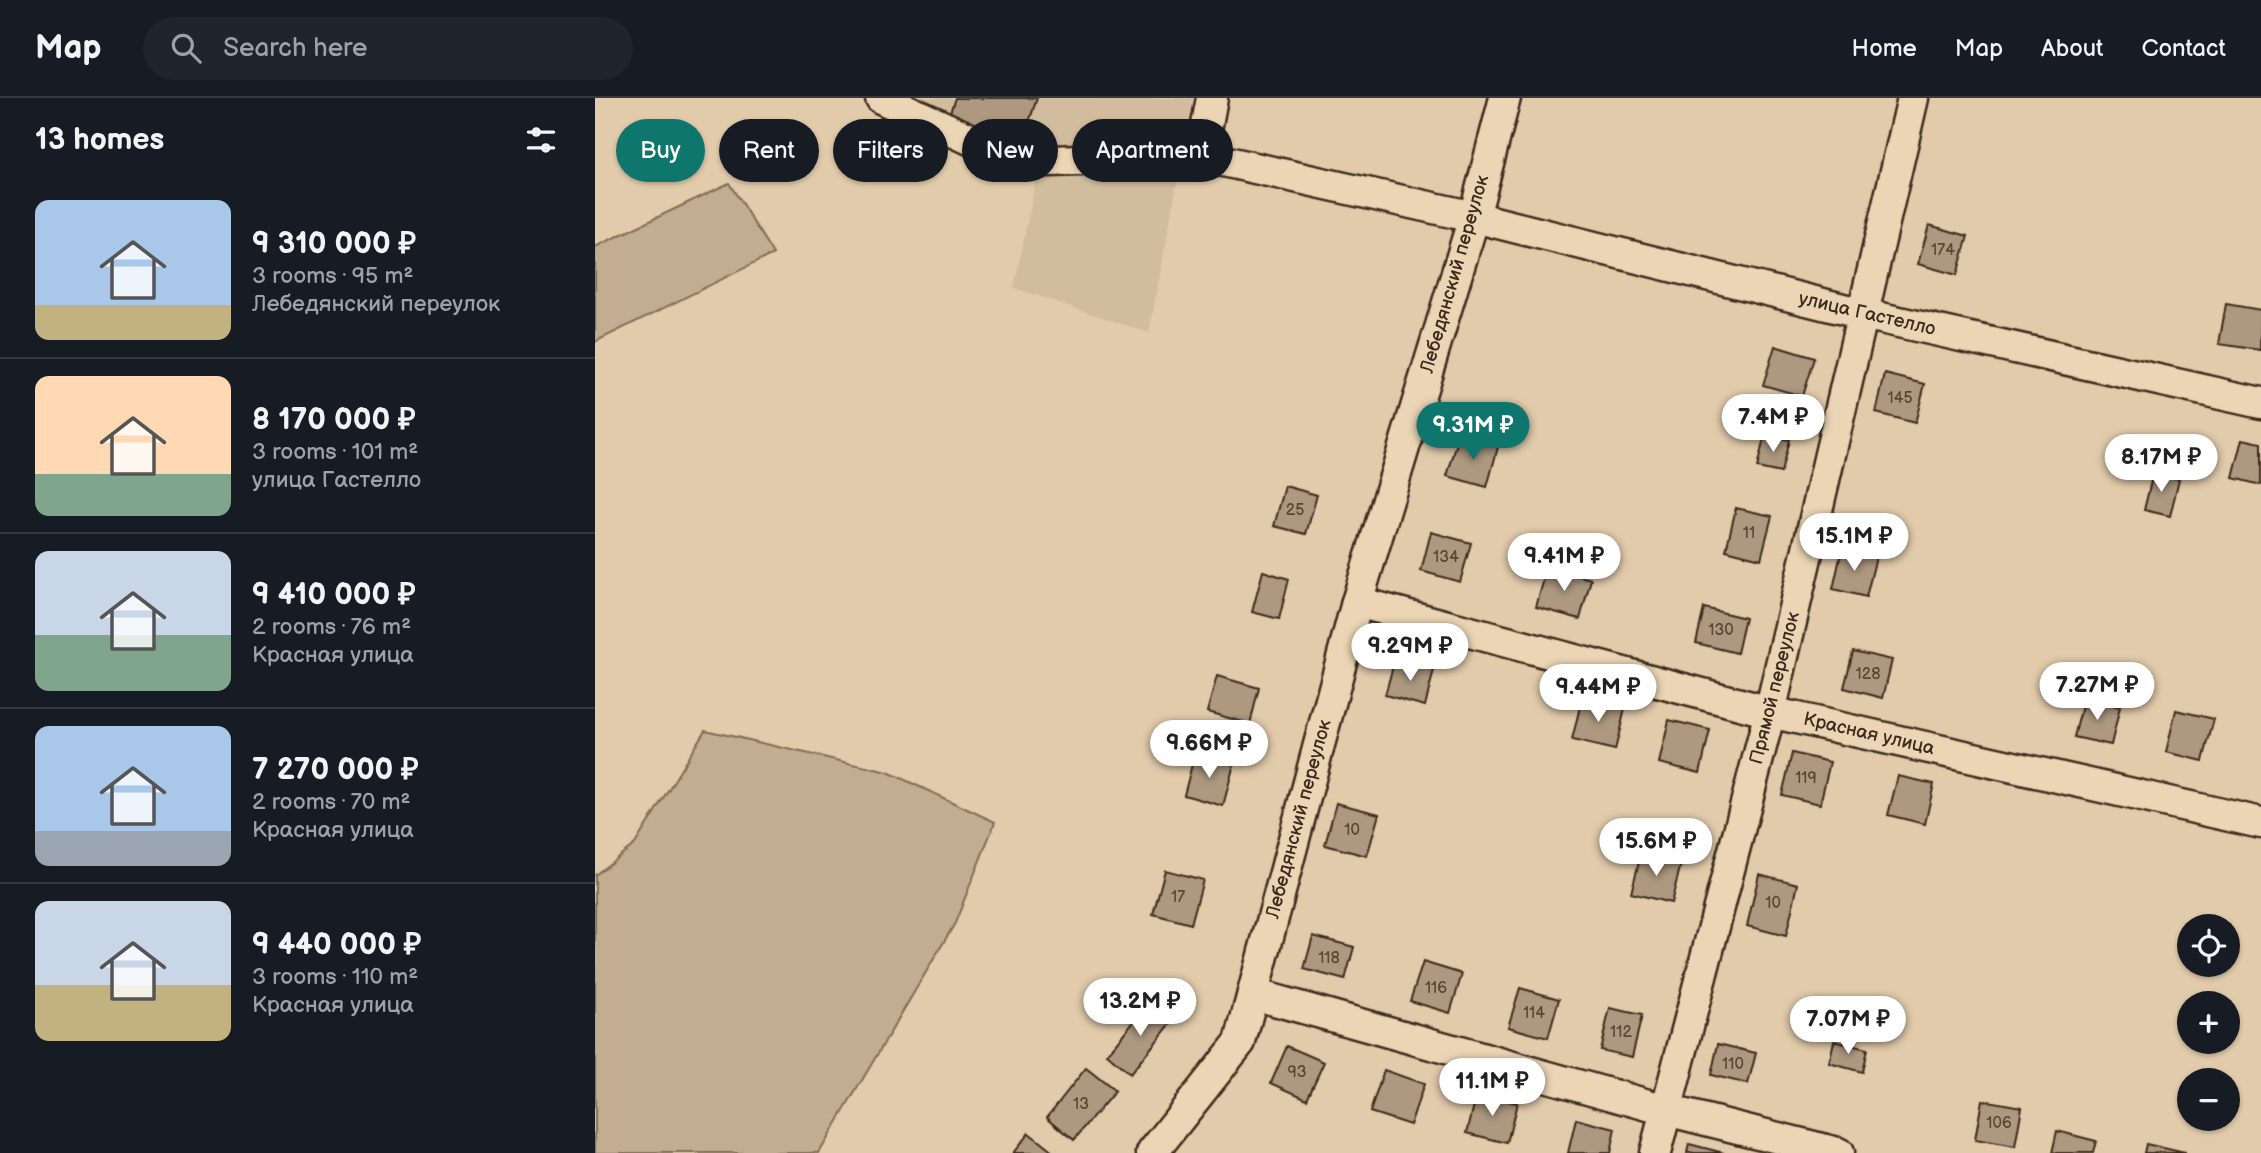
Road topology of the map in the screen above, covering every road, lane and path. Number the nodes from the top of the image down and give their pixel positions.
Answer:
1 (881, 98) edge
2 (1212, 98) edge
3 (1505, 98) edge
4 (1913, 98) edge
5 (1208, 119) edge
6 (1072, 160) edge
7 (1233, 163) edge
8 (1474, 217) junction
9 (1863, 314) junction
10 (2261, 403) edge
11 (1357, 602) junction
12 (1770, 712) junction
13 (2261, 823) edge
14 (1253, 994) junction
15 (1666, 1110) junction
16 (1152, 1153) edge
17 (1655, 1153) edge
18 (1838, 1153) edge

1 - 6 street, улица Гастелло
2 - 5 street
3 - 8 street, Лебедянский переулок
4 - 9 street, Прямой переулок
7 - 8 street, улица Гастелло
8 - 9 street, улица Гастелло
8 - 11 street, Лебедянский переулок
9 - 10 street, улица Гастелло
9 - 12 street, Прямой переулок
11 - 12 street, Красная улица
11 - 14 street, Лебедянский переулок
12 - 13 street, Красная улица
12 - 15 street, Прямой переулок
14 - 15 street
14 - 16 street, Лебедянский переулок
15 - 17 street, Прямой переулок
15 - 18 street

